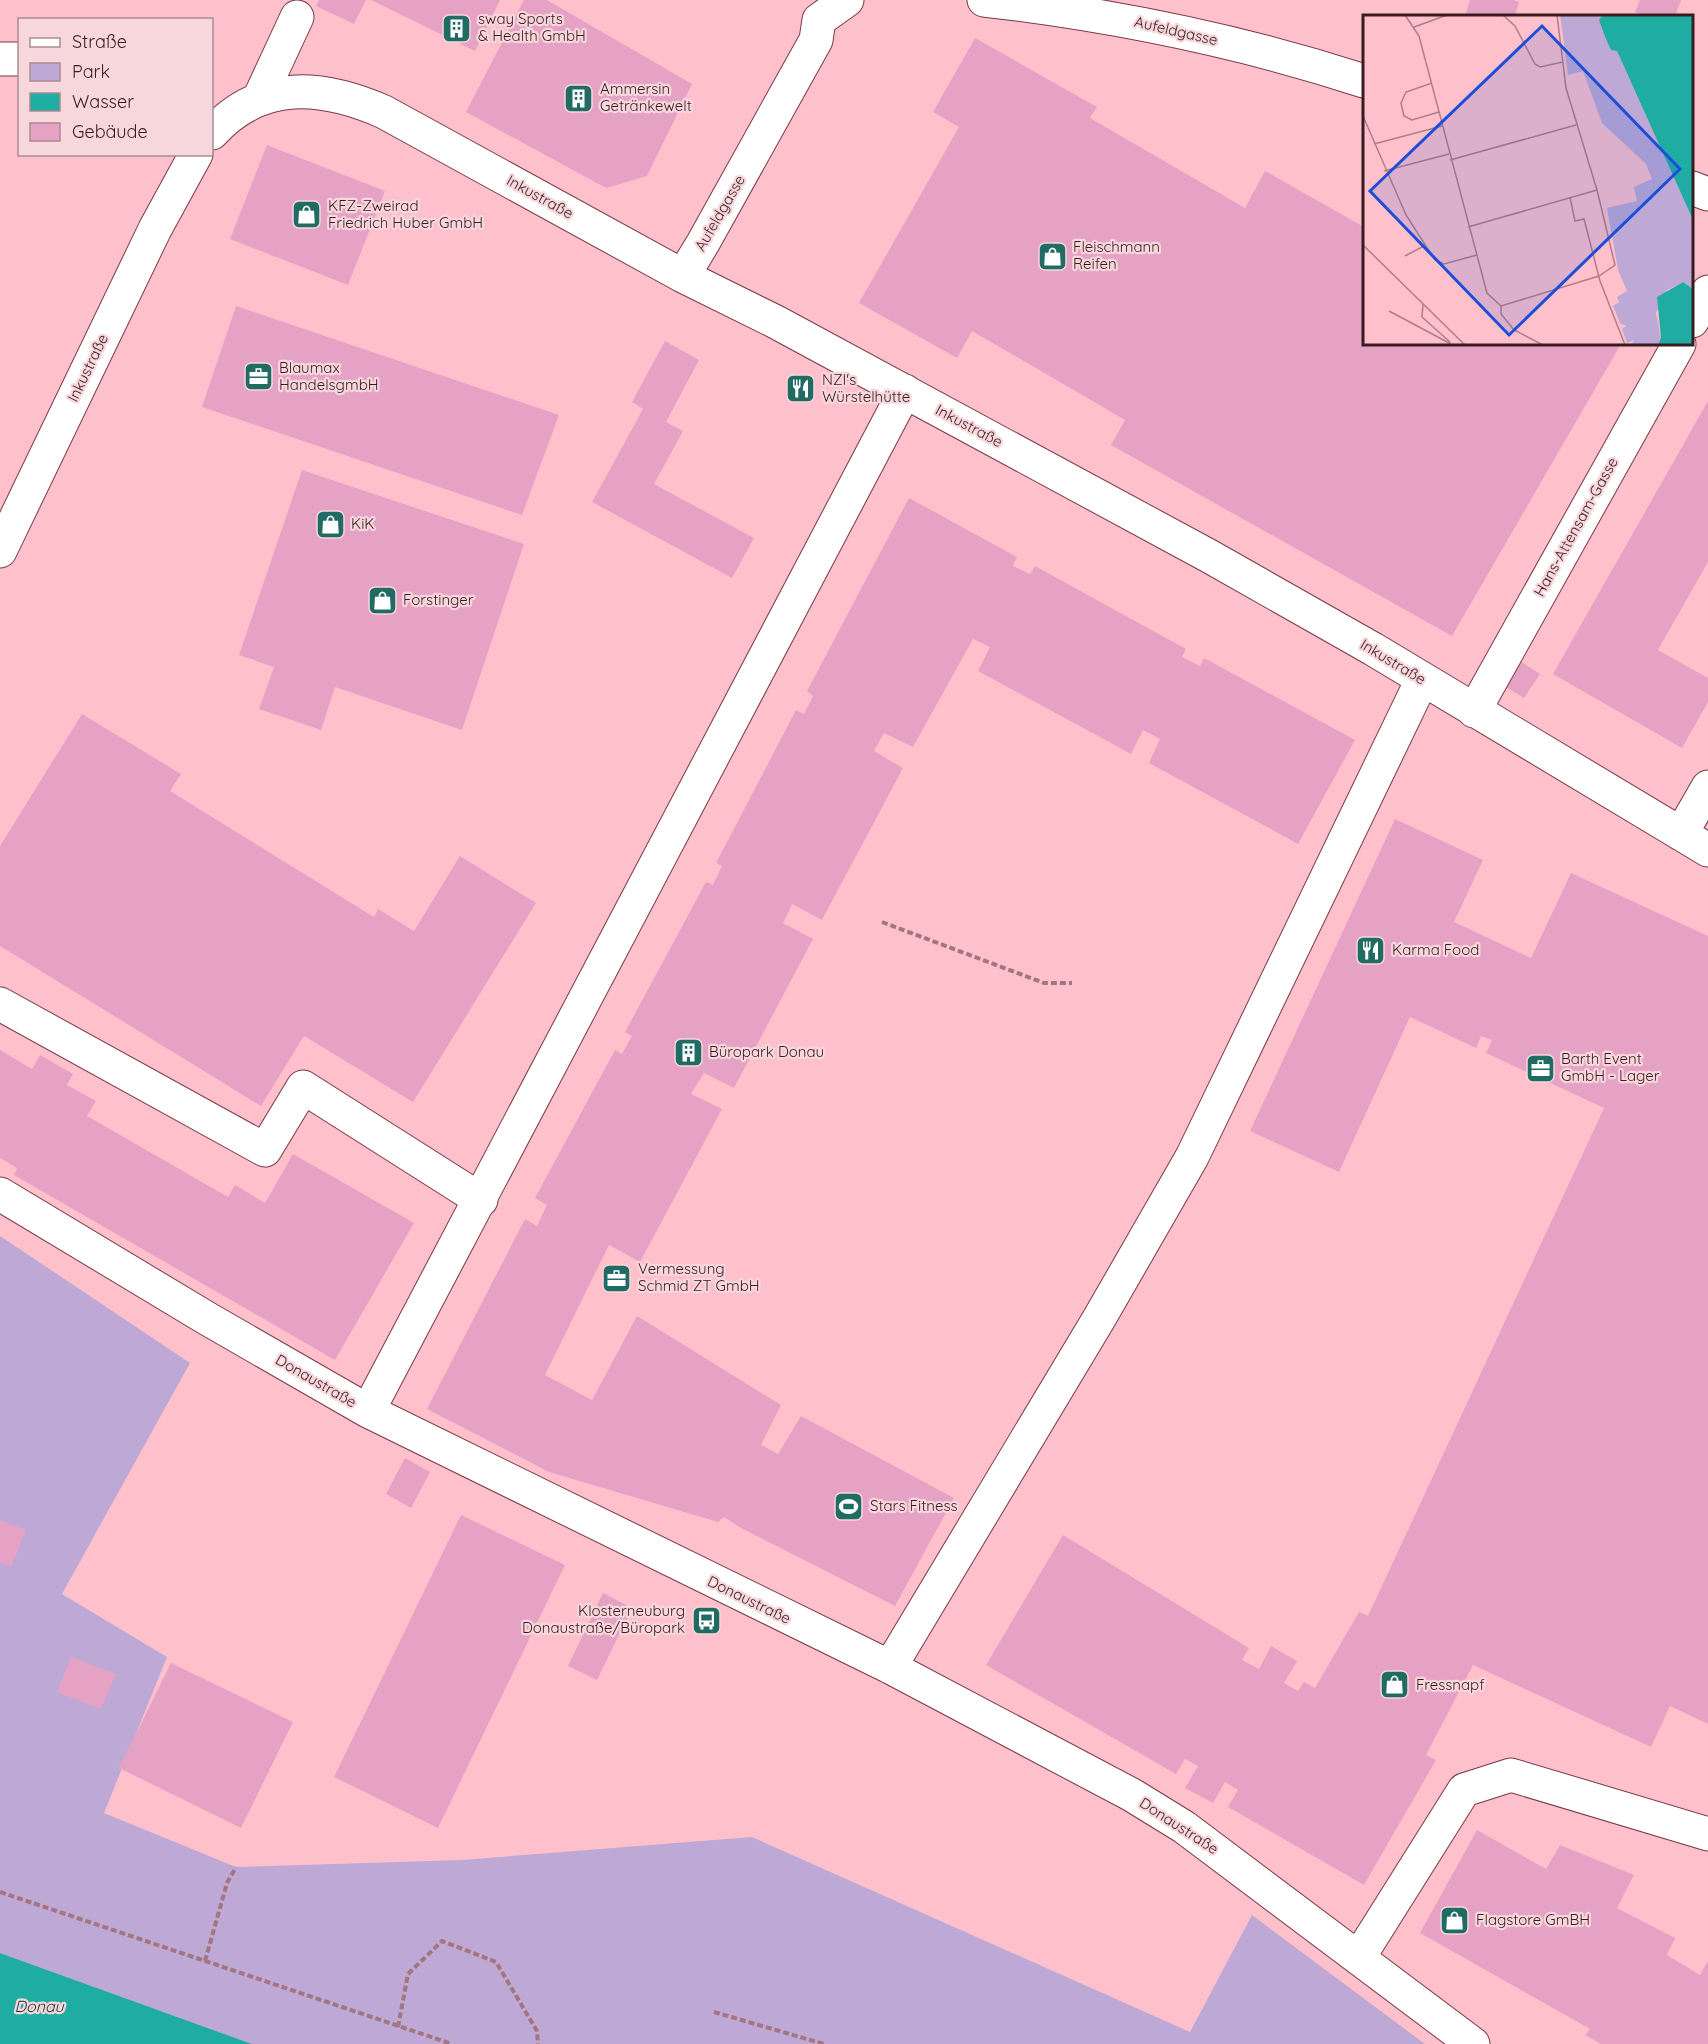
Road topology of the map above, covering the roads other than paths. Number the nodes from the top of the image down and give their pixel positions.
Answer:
1 (847, 0) edge
2 (984, 0) edge
3 (1055, 4) edge
4 (297, 17) dead end
5 (18, 58) edge
6 (0, 60) edge
7 (1363, 80) edge
8 (259, 99) junction
9 (216, 120) edge
10 (195, 156) edge
11 (1693, 188) edge
12 (1708, 194) edge
13 (682, 276) junction
14 (1708, 292) edge
15 (1693, 319) edge
16 (1678, 345) edge
17 (905, 391) junction
18 (0, 551) edge
19 (1422, 680) junction
20 (1474, 711) junction
21 (1708, 787) edge
22 (1695, 842) edge
23 (0, 1004) edge
24 (0, 1194) edge
25 (481, 1200) junction
26 (368, 1411) junction
27 (890, 1667) junction
28 (1708, 1834) edge
29 (1359, 1957) junction
30 (1473, 2044) edge

1 - 13 street, Aufeldgasse
2 - 3 street, Aufeldgasse
3 - 7 street, Aufeldgasse
4 - 8 street
5 - 6 street
8 - 9 street, Inkustraße
8 - 13 street, Inkustraße
10 - 18 street, Inkustraße
11 - 12 street
13 - 17 street, Inkustraße
14 - 15 street
16 - 20 street, Hans-Attensam-Gasse
17 - 19 street, Inkustraße
17 - 25 street
19 - 20 street, Inkustraße
19 - 27 street
20 - 22 street, Inkustraße
21 - 22 street
23 - 25 street
24 - 26 street, Donaustraße
25 - 26 street
26 - 27 street, Donaustraße
27 - 29 street, Donaustraße
28 - 29 street
29 - 30 street, Donaustraße

